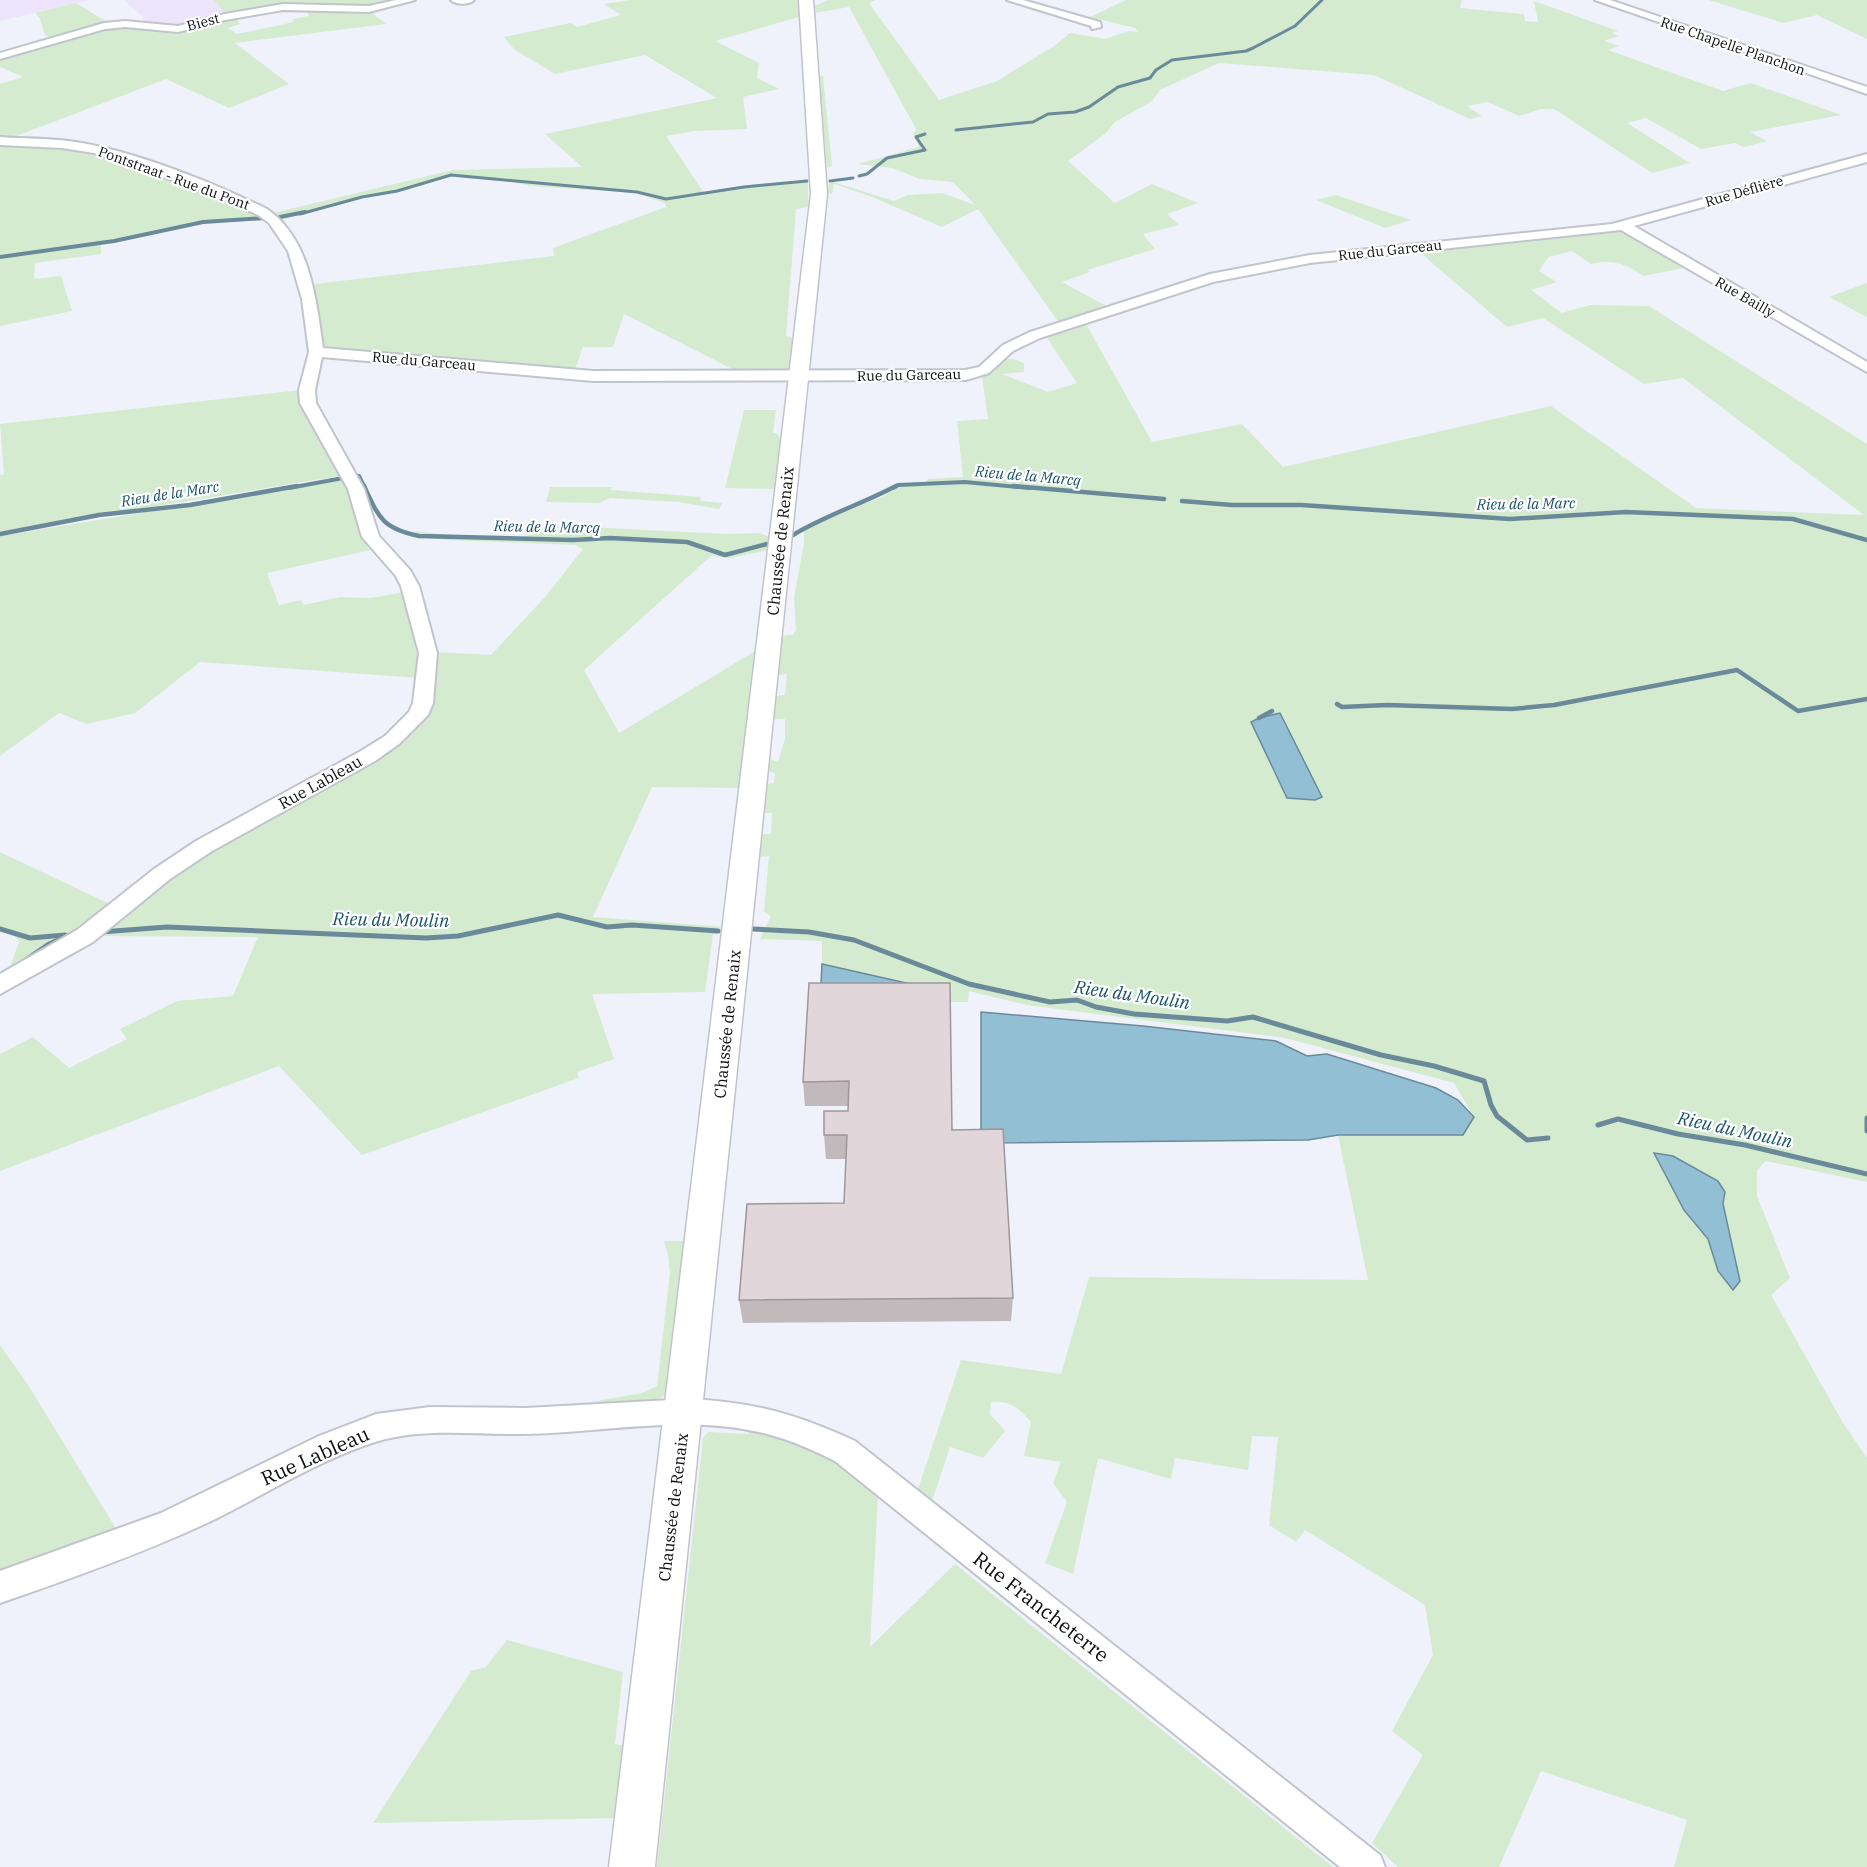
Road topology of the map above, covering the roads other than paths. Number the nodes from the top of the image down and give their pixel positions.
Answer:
1 (410, 0) edge
2 (456, 0) edge
3 (469, 0) edge
4 (806, 0) edge
5 (1012, 0) edge
6 (1600, 0) edge
7 (212, 4) dead end
8 (225, 16) junction
9 (1096, 27) dead end
10 (0, 56) edge
11 (1867, 91) edge
12 (0, 141) edge
13 (1867, 158) edge
14 (1622, 225) junction
15 (316, 352) junction
16 (1867, 368) edge
17 (798, 376) junction
18 (0, 985) edge
19 (684, 1410) junction
20 (0, 1587) edge
21 (632, 1867) edge
22 (1368, 1867) edge

1 - 8 street, Biest
2 - 3 street
4 - 17 main road, Chaussée de Renaix
5 - 9 street
6 - 11 street, Rue Chapelle Planchon
7 - 8 street
8 - 10 street, Biest
12 - 15 street, Pontstraat - Rue du Pont
13 - 14 street, Rue Déflière
14 - 16 street, Rue Bailly
14 - 17 street, Rue du Garceau
15 - 17 street, Rue du Garceau
15 - 18 street, Rue Lableau
17 - 19 main road, Chaussée de Renaix
19 - 20 street, Rue Lableau
19 - 21 main road, Chaussée de Renaix
19 - 22 street, Rue Francheterre

